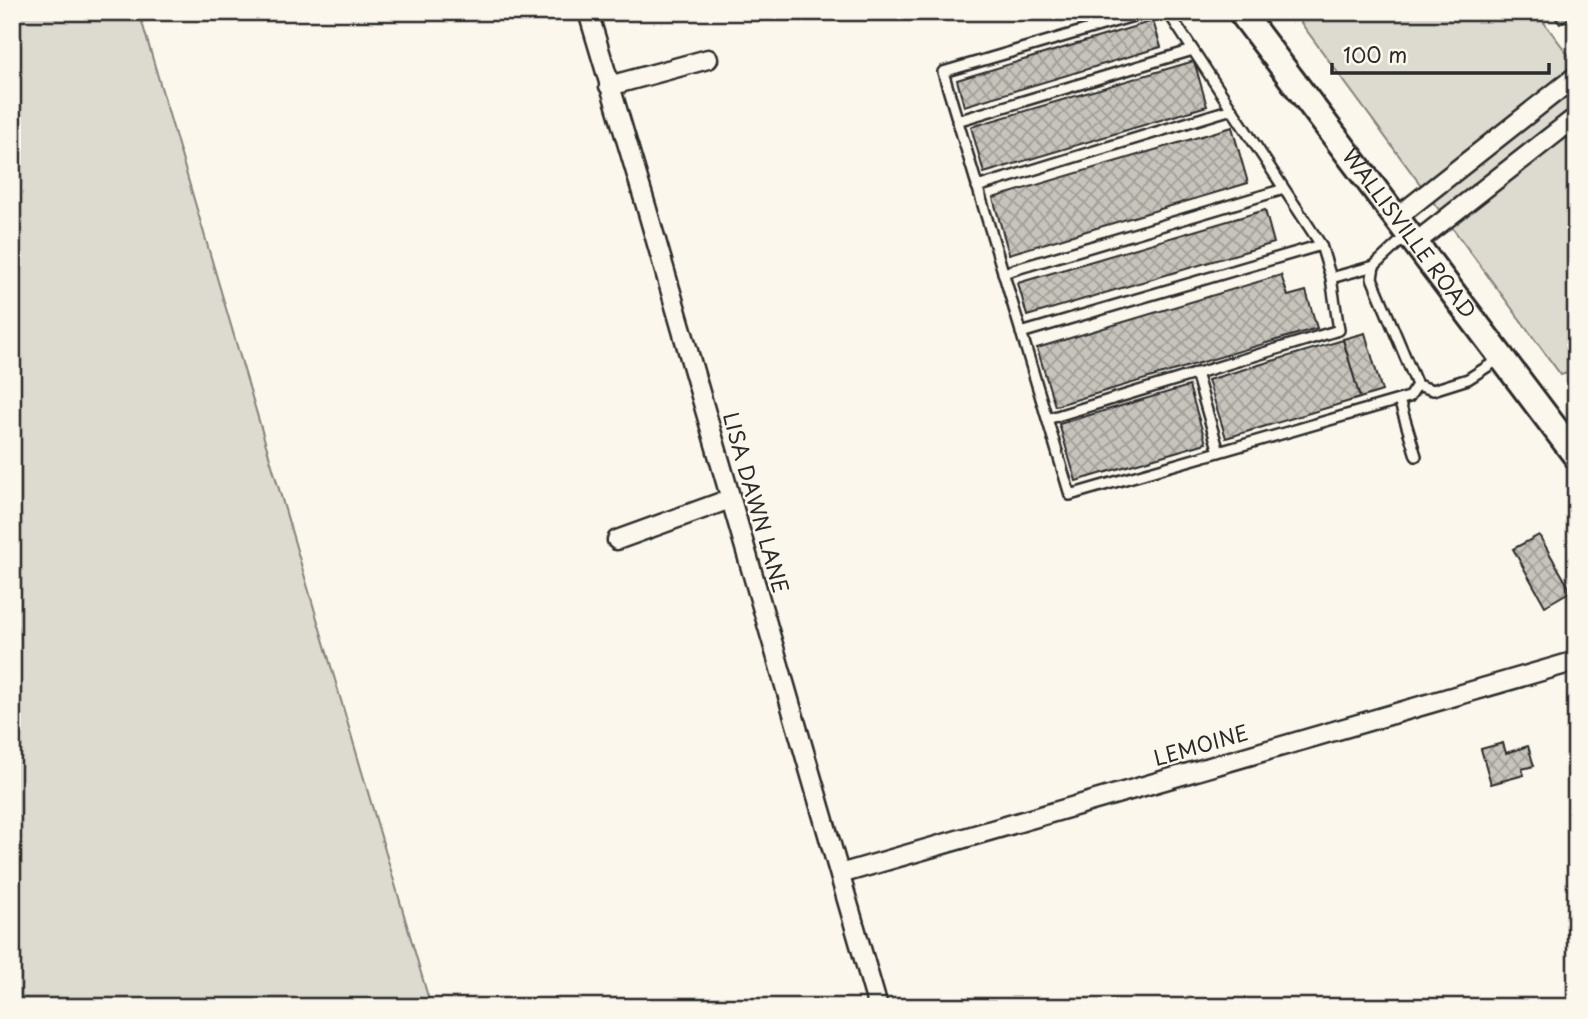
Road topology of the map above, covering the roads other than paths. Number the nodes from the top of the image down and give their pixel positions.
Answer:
1 (588, 12) edge
2 (1147, 12) edge
3 (1168, 12) edge
4 (1241, 12) edge
5 (1193, 50) junction
6 (708, 59) dead end
7 (1576, 76) edge
8 (609, 86) junction
9 (1232, 109) junction
10 (1576, 117) edge
11 (957, 121) junction
12 (978, 187) junction
13 (1284, 189) junction
14 (1406, 231) junction
15 (1321, 245) junction
16 (1374, 266) junction
17 (1003, 273) junction
18 (1331, 278) junction
19 (1021, 333) junction
20 (1502, 358) junction
21 (1196, 373) junction
22 (1417, 385) junction
23 (1399, 400) junction
24 (1047, 419) junction
25 (1219, 452) junction
26 (1416, 456) dead end
27 (1576, 456) edge
28 (730, 499) junction
29 (617, 540) dead end
30 (1576, 661) edge
31 (840, 874) junction
32 (878, 1007) edge

1 - 8 street, LISA DAWN LANE
2 - 11 lane
3 - 5 lane
4 - 14 main road, WALLISVILLE ROAD
5 - 9 lane
5 - 11 lane
6 - 8 street
7 - 14 street
8 - 28 street, LISA DAWN LANE
9 - 12 lane
9 - 13 lane
10 - 14 street
11 - 12 lane
12 - 17 lane
13 - 15 lane
13 - 17 lane
14 - 16 lane
14 - 20 main road, WALLISVILLE ROAD
15 - 18 lane
15 - 19 lane
16 - 18 lane
16 - 22 lane
17 - 19 lane
18 - 21 lane
19 - 24 lane
20 - 22 lane
20 - 27 main road, WALLISVILLE ROAD
21 - 24 lane
21 - 25 lane
22 - 23 lane
23 - 25 lane
23 - 26 lane
24 - 25 lane
28 - 29 street
28 - 31 street, LISA DAWN LANE
30 - 31 street, LEMOINE
31 - 32 street, LISA DAWN LANE

